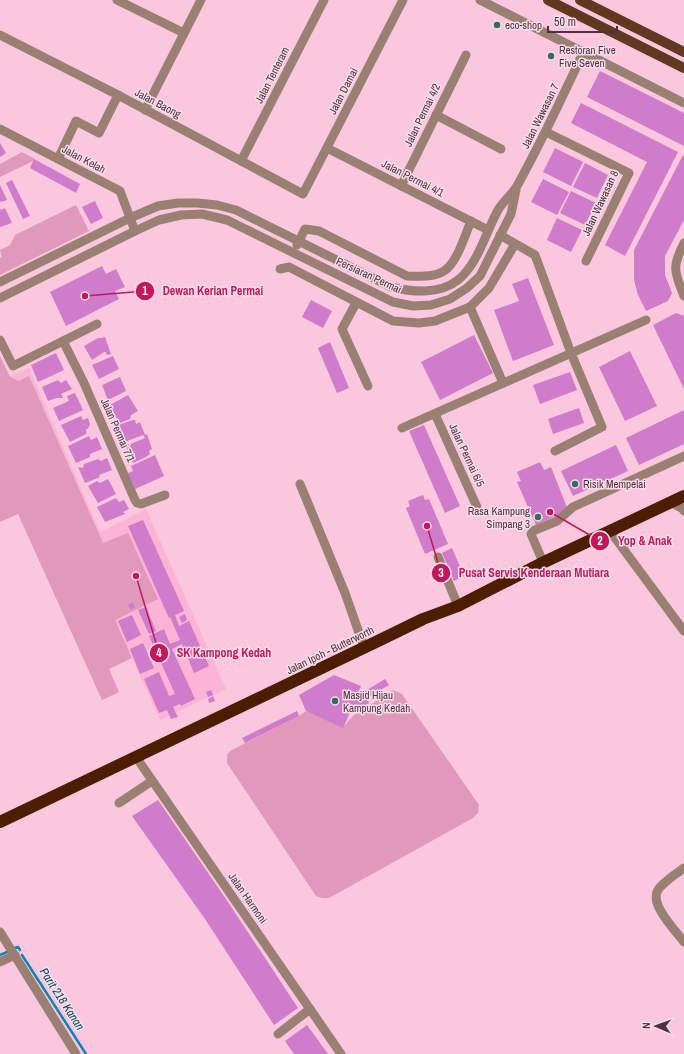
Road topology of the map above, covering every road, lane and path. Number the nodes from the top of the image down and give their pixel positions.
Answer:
1 (117, 0) edge
2 (201, 0) edge
3 (324, 0) edge
4 (403, 0) edge
5 (480, 0) edge
6 (548, 0) edge
7 (584, 1) edge
8 (184, 33) junction
9 (0, 35) edge
10 (684, 52) edge
11 (583, 53) junction
12 (466, 55) dead end
13 (684, 68) edge
14 (118, 95) junction
15 (684, 103) edge
16 (145, 110) junction
17 (436, 115) junction
18 (0, 129) edge
19 (546, 132) junction
20 (327, 148) junction
21 (501, 149) dead end
22 (58, 158) junction
23 (241, 161) junction
24 (401, 186) junction
25 (516, 189) junction
26 (303, 194) joint
27 (130, 218) junction
28 (471, 221) junction
29 (488, 230) junction
30 (135, 231) junction
31 (500, 235) junction
32 (299, 241) junction
33 (684, 243) edge
34 (515, 244) junction
35 (293, 252) junction
36 (586, 261) dead end
37 (280, 269) dead end
38 (0, 282) edge
39 (684, 296) edge
40 (0, 298) edge
41 (356, 303) junction
42 (470, 307) junction
43 (646, 320) dead end
44 (97, 324) dead end
45 (0, 340) edge
46 (64, 341) junction
47 (571, 353) junction
48 (503, 383) junction
49 (368, 386) dead end
50 (435, 414) junction
51 (402, 428) dead end
52 (554, 451) dead end
53 (684, 456) edge
54 (300, 484) dead end
55 (684, 493) edge
56 (165, 495) dead end
57 (684, 496) edge
58 (671, 502) junction
59 (477, 507) dead end
60 (683, 510) edge
61 (610, 531) junction
62 (438, 557) dead end
63 (543, 562) junction
64 (458, 606) junction
65 (684, 631) edge
66 (364, 647) junction
67 (136, 757) junction
68 (152, 780) junction
69 (119, 804) dead end
70 (0, 822) edge
71 (684, 868) edge
72 (0, 932) edge
73 (684, 942) edge
74 (15, 955) junction
75 (0, 962) edge
76 (310, 1009) junction
77 (278, 1034) dead end
78 (76, 1054) edge
79 (341, 1054) edge

1 - 8 street
2 - 8 street
3 - 23 street, Jalan Tenteram
4 - 20 street, Jalan Damai
5 - 11 street
6 - 13 main road
7 - 10 main road
8 - 16 street
9 - 14 street, Jalan Baong
11 - 15 street
11 - 19 street, Jalan Wawasan 7
12 - 17 street, Jalan Permai 4/2
14 - 16 street, Jalan Baong
14 - 22 street
16 - 23 street, Jalan Baong
17 - 21 street
17 - 24 street, Jalan Permai 4/2
18 - 22 street, Jalan Kelah
19 - 25 street, Jalan Wawasan 7
19 - 36 street, Jalan Wawasan 8
20 - 24 street, Jalan Permai 4/1
20 - 26 street, Jalan Damai
22 - 27 street, Jalan Kelah
23 - 26 street, Jalan Baong
24 - 28 street, Jalan Permai 4/1
25 - 29 street, Persiaran Permai
25 - 31 street, Persiaran Permai
27 - 30 street, Jalan Kelah
27 - 32 street, Persiaran Permai
27 - 38 street, Persiaran Permai
28 - 29 street, Jalan Permai 4/1
28 - 32 street
29 - 32 street, Persiaran Permai
30 - 35 street, Persiaran Permai
30 - 40 street, Persiaran Permai
31 - 34 street
31 - 35 street, Persiaran Permai
32 - 35 street
33 - 39 street
34 - 42 street
34 - 47 street
37 - 41 street
41 - 42 street
41 - 49 street
42 - 48 street
43 - 47 street
44 - 46 street
45 - 46 street
46 - 56 street, Jalan Permai 7/1
47 - 48 street
47 - 52 street
48 - 50 street
50 - 51 street
50 - 59 street, Jalan Permai 6/5
53 - 63 street
54 - 66 street
55 - 58 highway, Jalan Ipoh - Butterworth
57 - 58 highway, Jalan Ipoh - Butterworth
58 - 60 street
58 - 61 highway, Jalan Ipoh - Butterworth
61 - 63 highway, Jalan Ipoh - Butterworth
61 - 65 street
62 - 64 street
63 - 64 highway, Jalan Ipoh - Butterworth
64 - 66 highway, Jalan Ipoh - Butterworth
66 - 67 highway, Jalan Ipoh - Butterworth
67 - 68 street, Jalan Harmoni
67 - 70 highway, Jalan Ipoh - Butterworth
68 - 69 street
68 - 76 street, Jalan Harmoni
71 - 73 street
72 - 74 street
74 - 75 street
74 - 78 street
76 - 77 street
76 - 79 street, Jalan Harmoni

